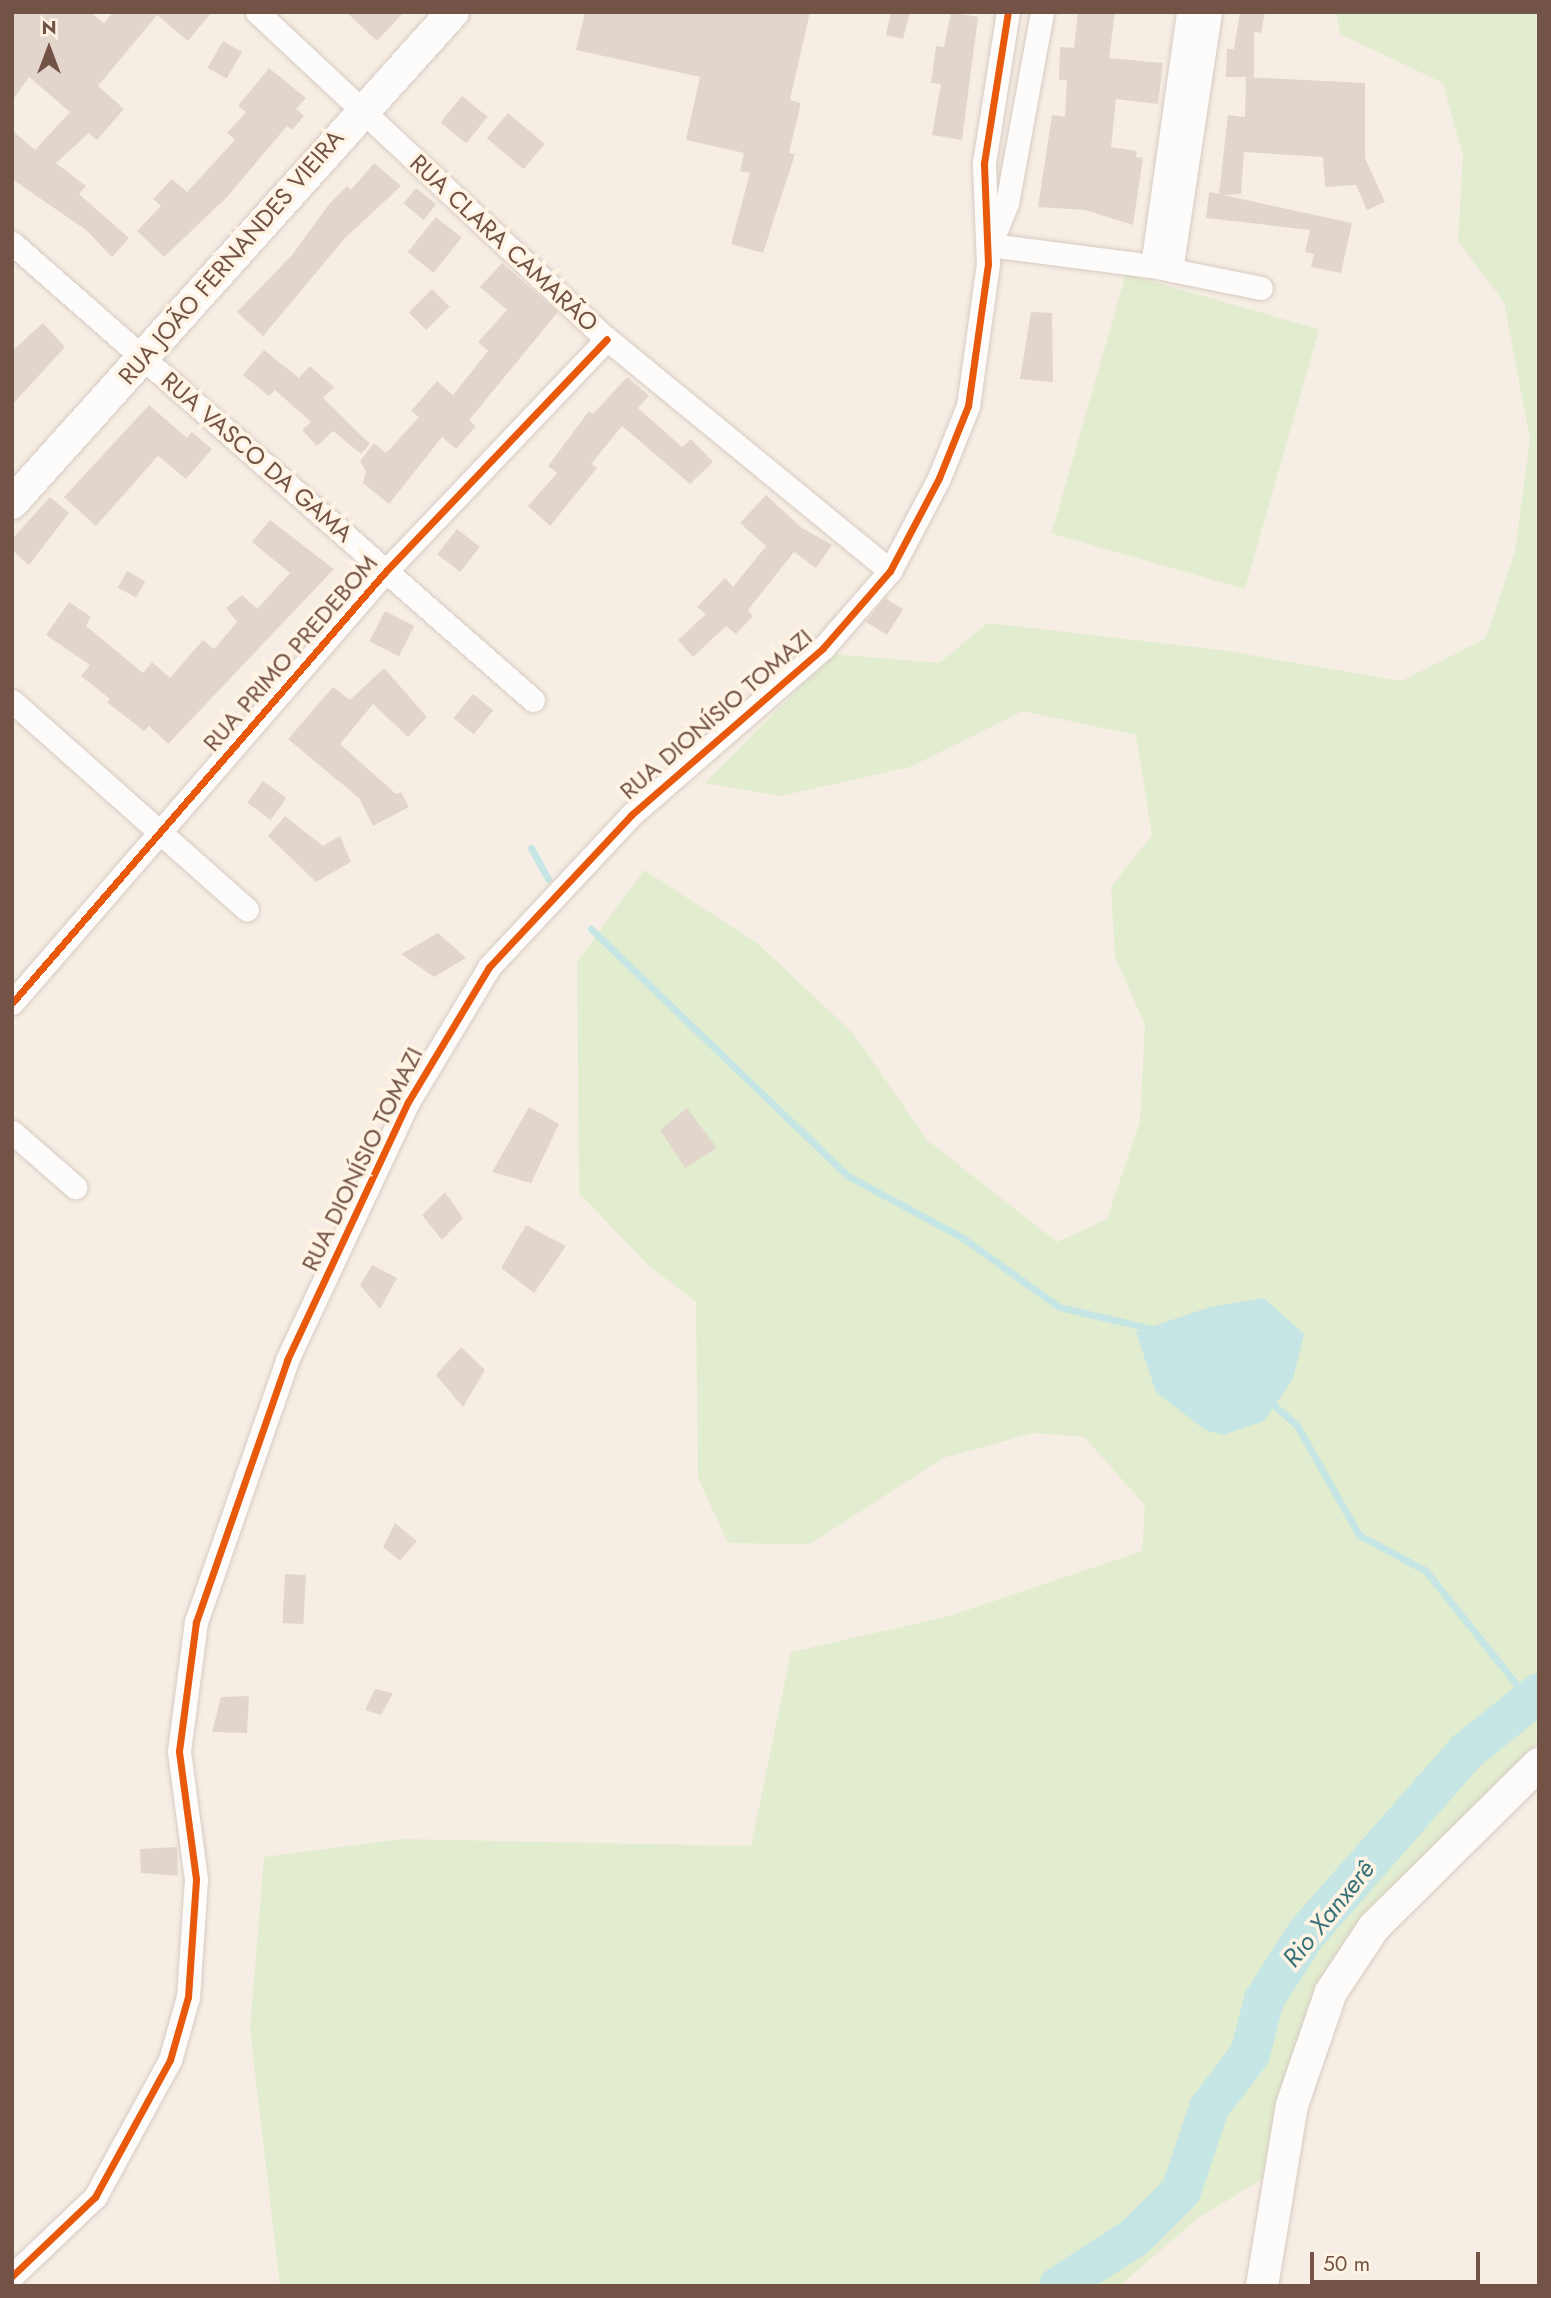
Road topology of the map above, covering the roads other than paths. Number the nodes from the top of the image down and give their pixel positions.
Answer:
1 (257, 12) edge
2 (453, 12) edge
3 (1008, 12) edge
4 (1042, 12) edge
5 (1188, 12) edge
6 (1210, 12) edge
7 (361, 110) junction
8 (12, 243) edge
9 (989, 245) junction
10 (1162, 268) junction
11 (1261, 288) dead end
12 (607, 339) junction
13 (143, 358) junction
14 (12, 503) edge
15 (386, 571) junction
16 (890, 571) junction
17 (12, 701) edge
18 (533, 701) dead end
19 (159, 835) junction
20 (247, 910) dead end
21 (12, 1003) edge
22 (12, 1132) edge
23 (75, 1187) dead end
24 (1539, 1764) edge
25 (12, 2276) edge
26 (1262, 2286) edge

1 - 7 street, RUA CLARA CAMARÃO
2 - 7 street, RUA JOÃO FERNANDES VIEIRA
3 - 9 street, RUA DIONÍSIO TOMAZI
4 - 9 street, RUA DIONÍSIO TOMAZI
5 - 10 street
6 - 10 street
7 - 12 street, RUA CLARA CAMARÃO
7 - 13 street, RUA JOÃO FERNANDES VIEIRA
8 - 13 street, RUA VASCO DA GAMA
9 - 10 street
9 - 16 street, RUA DIONÍSIO TOMAZI
10 - 11 street
12 - 15 street, RUA PRIMO PREDEBOM
12 - 16 street, RUA CLARA CAMARÃO
13 - 14 street, RUA JOÃO FERNANDES VIEIRA
13 - 15 street, RUA VASCO DA GAMA
15 - 18 street, RUA VASCO DA GAMA
15 - 19 street, RUA PRIMO PREDEBOM
16 - 25 street, RUA DIONÍSIO TOMAZI
17 - 19 street
19 - 20 street
19 - 21 street, RUA PRIMO PREDEBOM
22 - 23 street
24 - 26 street

